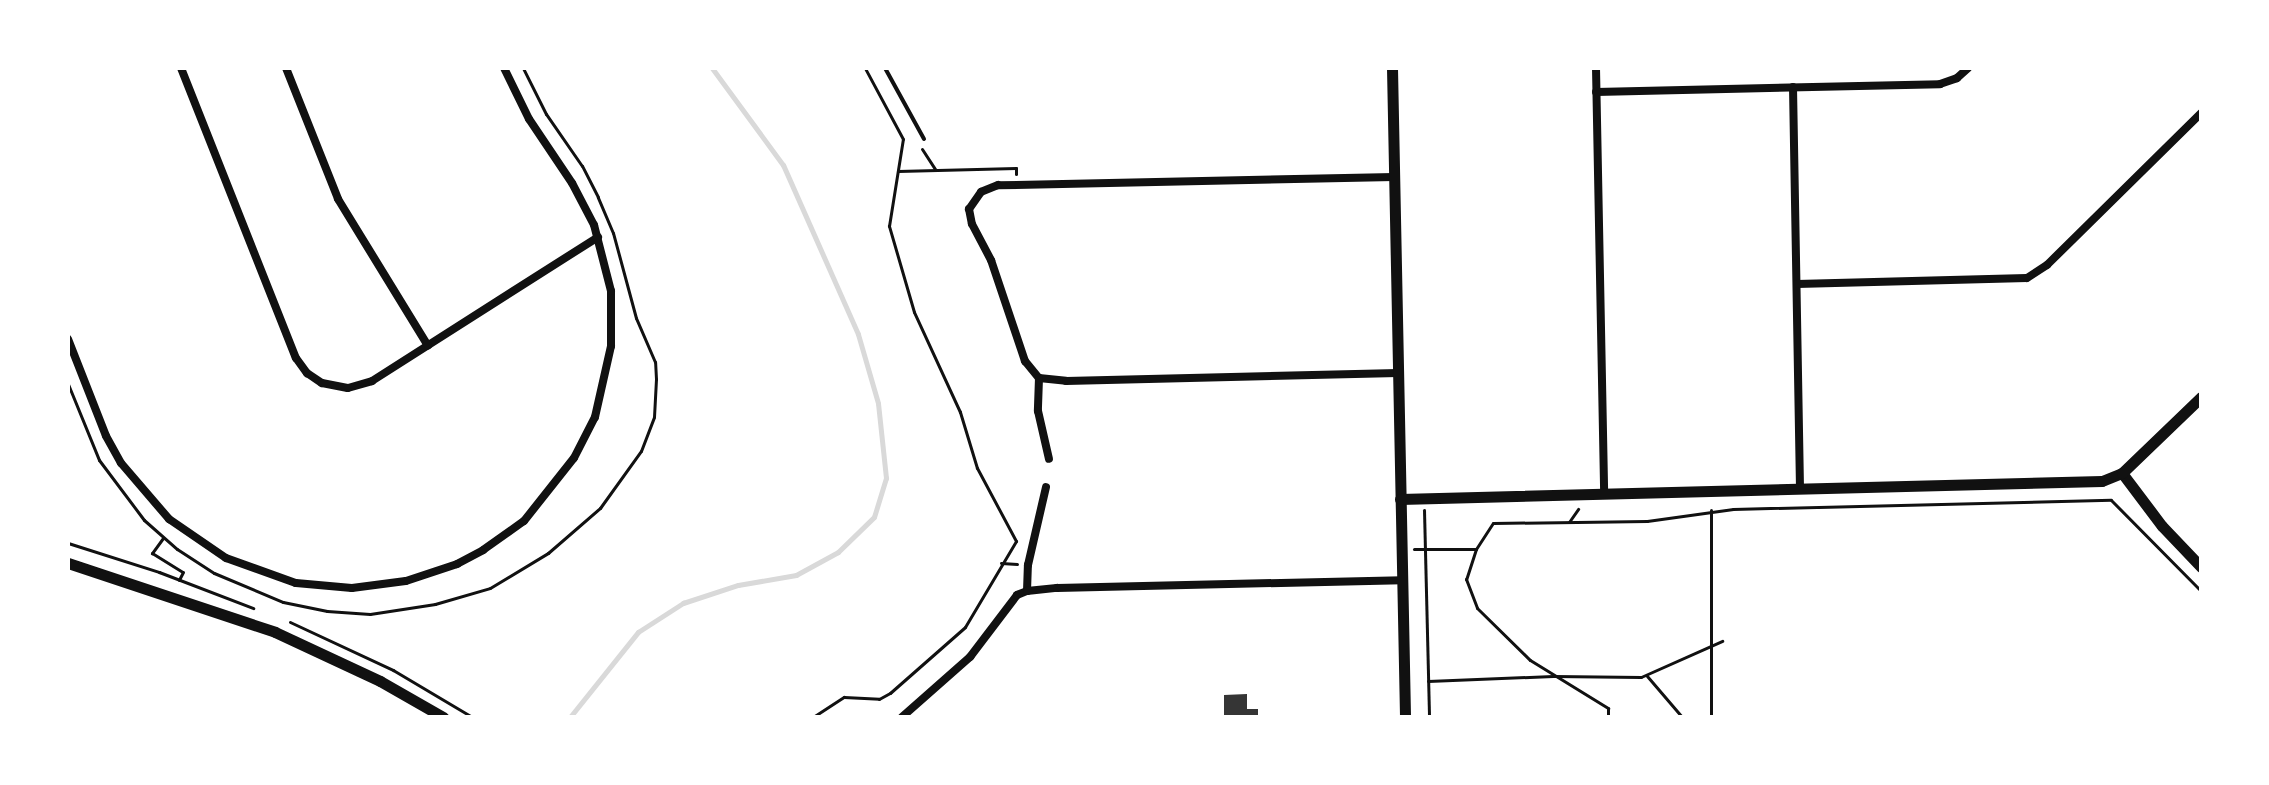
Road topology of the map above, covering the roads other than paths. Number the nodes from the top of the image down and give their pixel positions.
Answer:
1 (181, 68) edge
2 (286, 68) edge
3 (504, 68) edge
4 (885, 68) edge
5 (1392, 68) edge
6 (1596, 68) edge
7 (1968, 68) edge
8 (1793, 87) junction
9 (1596, 92) junction
10 (2201, 113) edge
11 (924, 139) road end
12 (1394, 177) junction
13 (598, 237) junction
14 (1797, 284) junction
15 (68, 339) edge
16 (428, 346) junction
17 (1398, 373) junction
18 (1039, 378) junction
19 (2201, 397) edge
20 (1049, 459) dead end
21 (2122, 473) junction
22 (1046, 487) dead end
23 (1800, 489) junction
24 (1604, 495) junction
25 (1400, 499) junction
26 (68, 563) edge
27 (2201, 567) edge
28 (1402, 580) junction
29 (1027, 591) junction
30 (443, 717) edge
31 (902, 717) edge
32 (1405, 717) edge

1 - 16 street
2 - 16 street
3 - 13 street
4 - 11 lane
5 - 12 street
6 - 9 street
7 - 8 street
8 - 9 street
8 - 14 street
9 - 24 street
10 - 14 street
12 - 17 street
12 - 18 street
13 - 15 street
13 - 16 street
14 - 23 street
17 - 18 street
17 - 25 street
18 - 20 street
19 - 21 street
21 - 23 street
21 - 27 street
22 - 29 street
23 - 24 street
24 - 25 street
25 - 28 street
26 - 30 street
28 - 29 street
28 - 32 street
29 - 31 street

